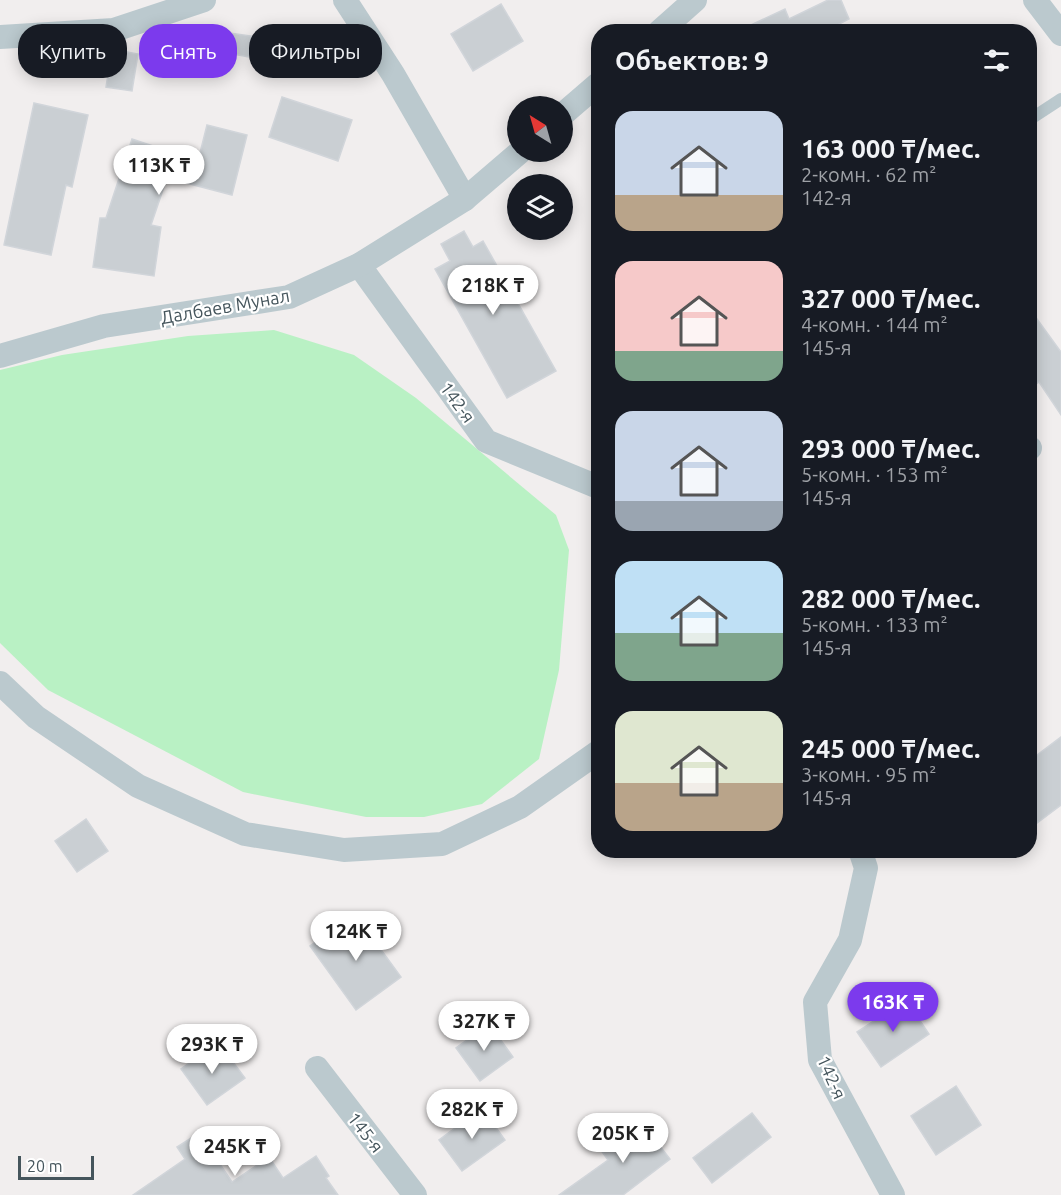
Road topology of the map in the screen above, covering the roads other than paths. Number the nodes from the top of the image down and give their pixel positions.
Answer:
1 (204, 0) edge
2 (345, 0) edge
3 (695, 0) edge
4 (1035, 0) edge
5 (668, 24) edge
6 (1061, 34) edge
7 (0, 37) edge
8 (591, 90) edge
9 (1061, 99) edge
10 (573, 106) edge
11 (1037, 115) edge
12 (508, 162) edge
13 (465, 199) junction
14 (359, 265) junction
15 (0, 356) edge
16 (591, 484) edge
17 (0, 684) edge
18 (591, 757) edge
19 (863, 858) edge
20 (317, 1068) dead end
21 (415, 1195) edge
22 (893, 1195) edge

1 - 7 street
2 - 13 street
3 - 5 street
4 - 6 street
8 - 10 street
9 - 11 lane
12 - 13 street, Далбаев Мунал
13 - 14 street, Далбаев Мунал
14 - 15 street, Далбаев Мунал
14 - 16 street, 142-я
17 - 18 street
19 - 22 street, 142-я
20 - 21 street, 145-я

